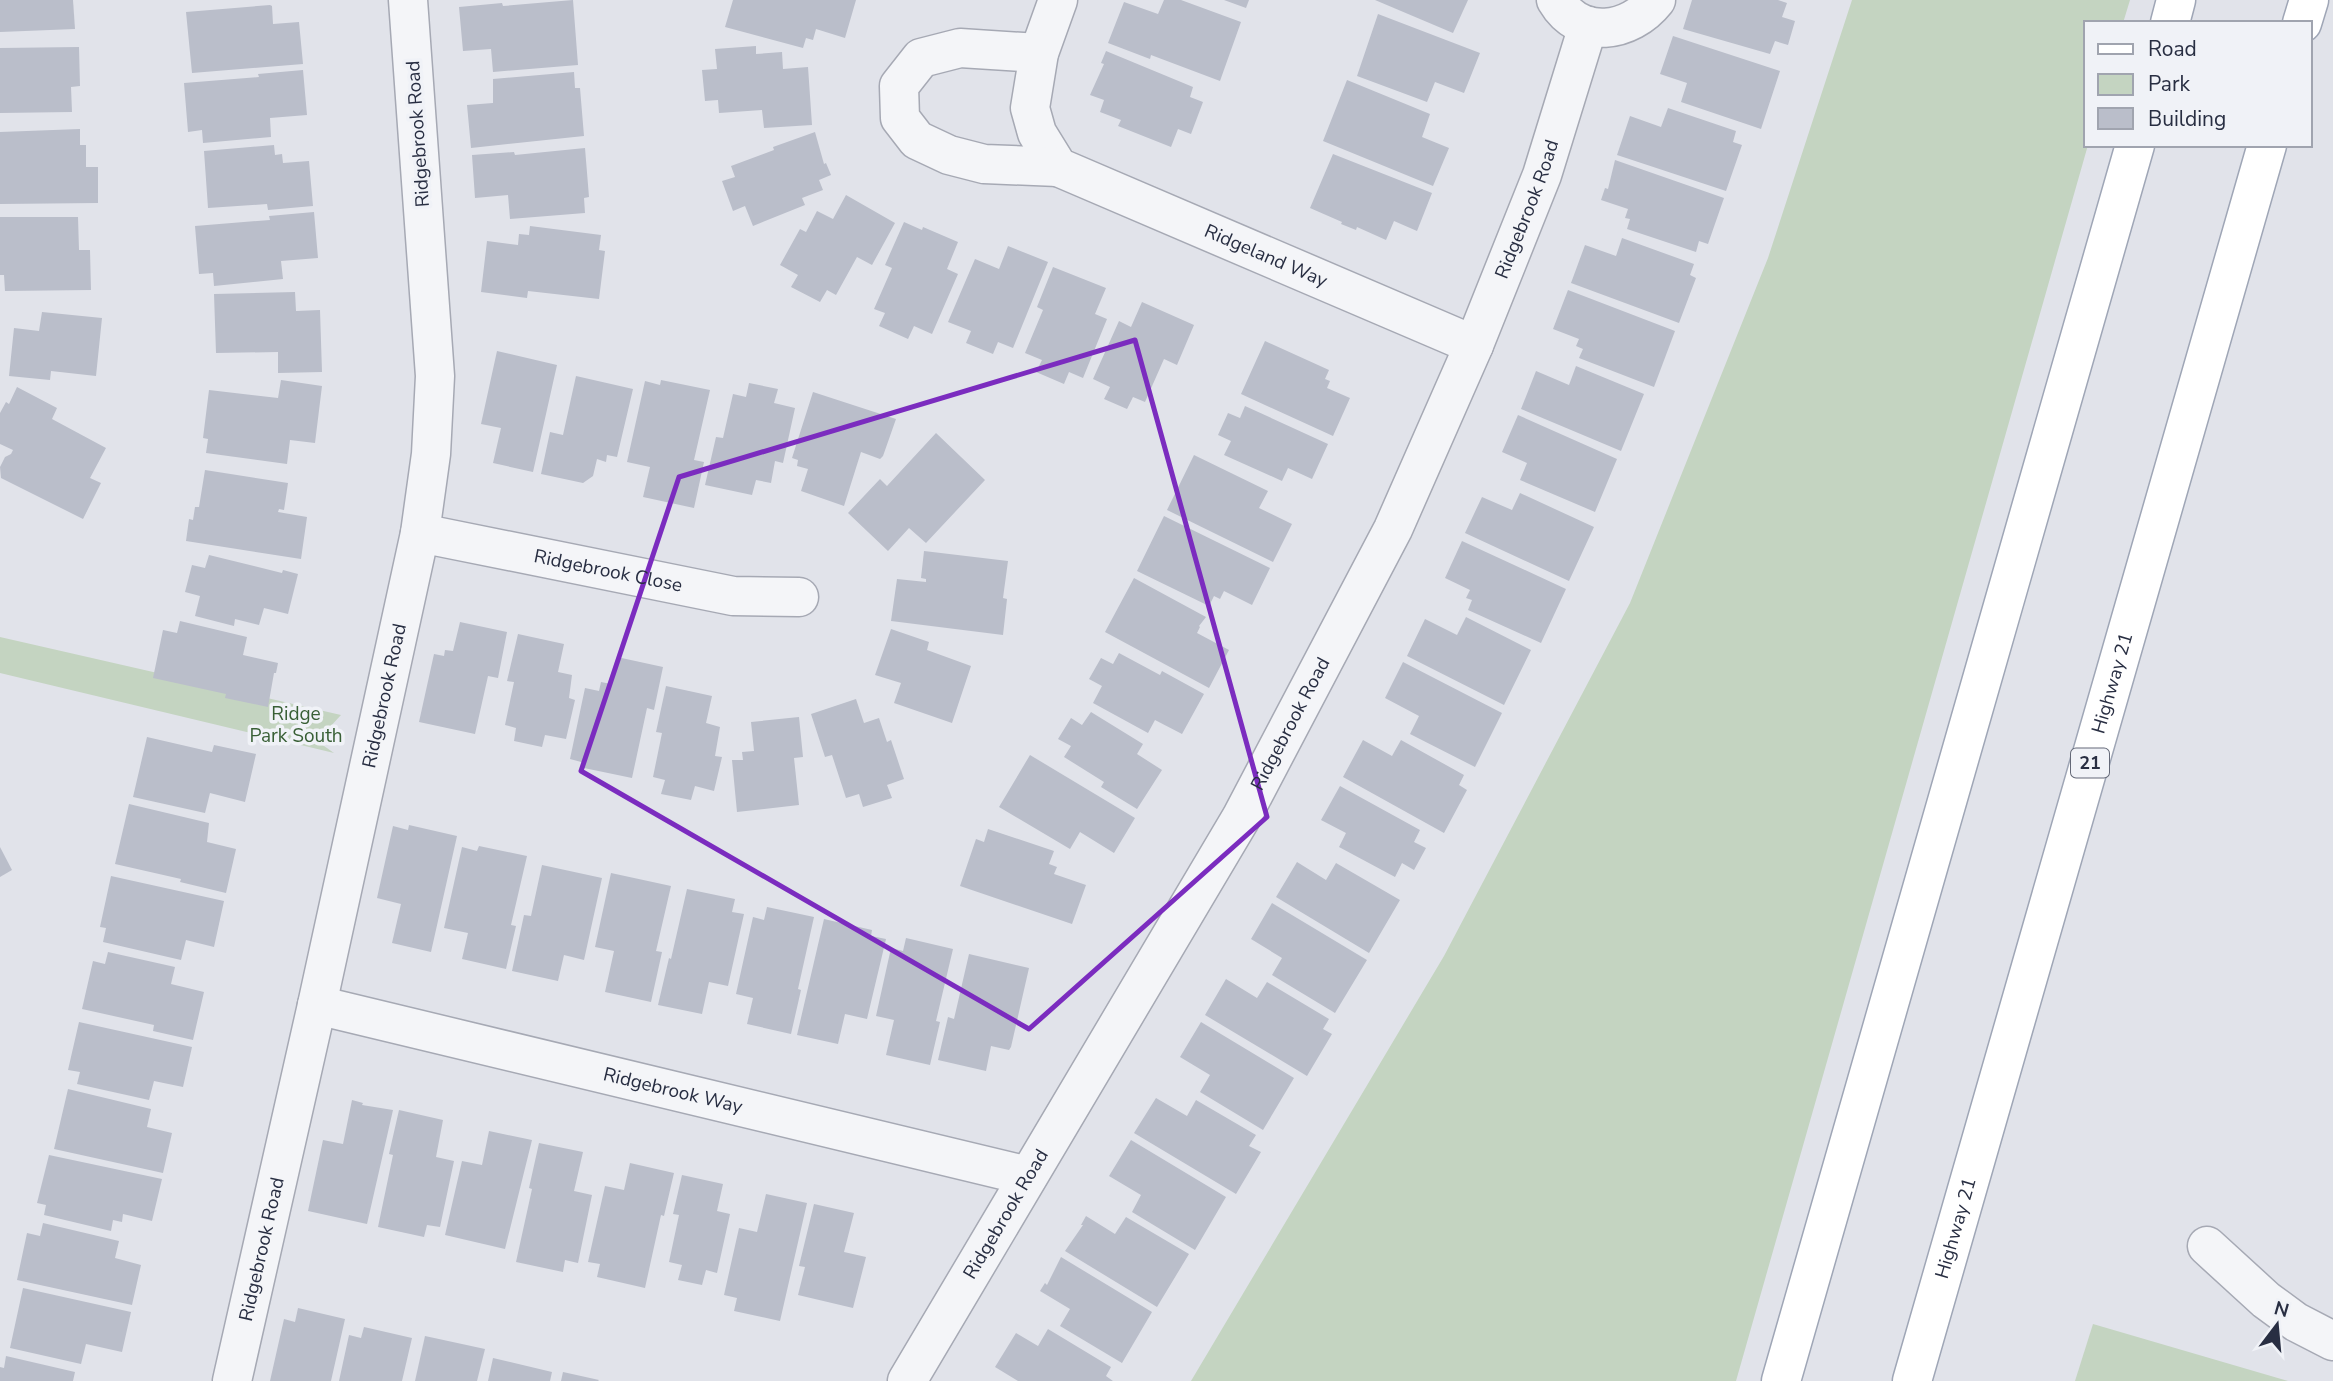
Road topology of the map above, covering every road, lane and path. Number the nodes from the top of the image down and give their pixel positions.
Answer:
1 (408, 0) edge
2 (1058, 0) edge
3 (1556, 0) edge
4 (1656, 0) edge
5 (2176, 0) edge
6 (2309, 0) edge
7 (2171, 21) edge
8 (2303, 21) edge
9 (1588, 26) junction
10 (1040, 53) junction
11 (2134, 147) edge
12 (2266, 147) edge
13 (1058, 167) junction
14 (1475, 345) junction
15 (420, 533) junction
16 (799, 597) dead end
17 (317, 1005) junction
18 (1028, 1176) junction
19 (2207, 1246) dead end
20 (2333, 1341) edge
21 (232, 1381) edge
22 (907, 1381) edge
23 (1781, 1381) edge
24 (1912, 1381) edge

1 - 15 street, Ridgebrook Road
2 - 10 street
3 - 9 street
4 - 9 street
5 - 7 main road
6 - 8 main road
9 - 14 street, Ridgebrook Road
10 - 13 street
10 - 13 street, Ridgeland Way
11 - 23 main road
12 - 24 main road, Highway 21 / 21
13 - 14 street, Ridgeland Way
14 - 18 street, Ridgebrook Road
15 - 16 street, Ridgebrook Close
15 - 17 street, Ridgebrook Road
17 - 18 street, Ridgebrook Way
17 - 21 street, Ridgebrook Road
18 - 22 street, Ridgebrook Road
19 - 20 street

